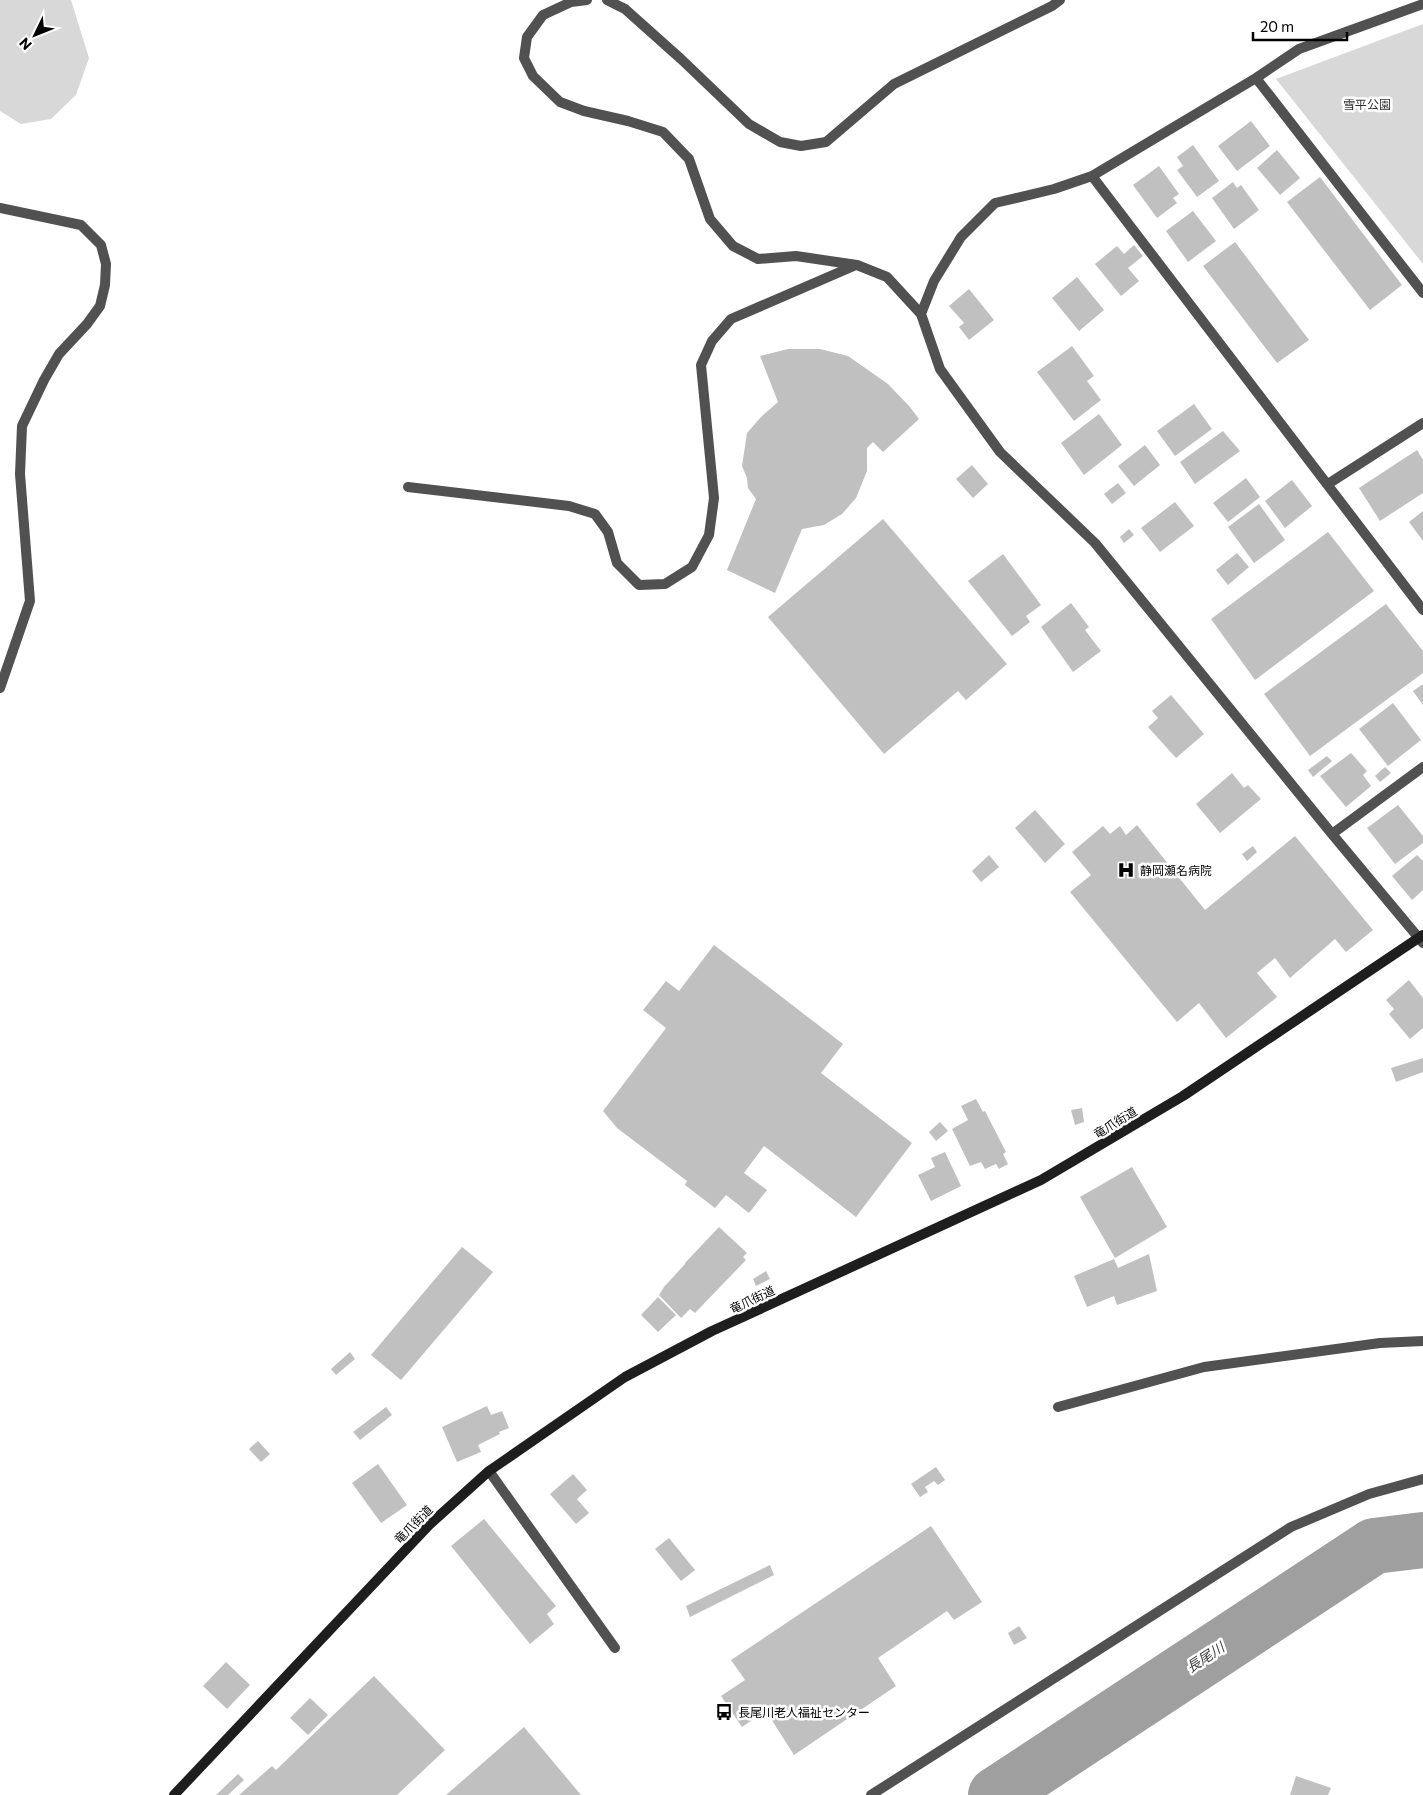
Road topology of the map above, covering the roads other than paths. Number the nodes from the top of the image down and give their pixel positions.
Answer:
1 (587, 0) edge
2 (607, 0) edge
3 (1060, 0) edge
4 (1423, 4) edge
5 (1256, 78) junction
6 (1092, 176) junction
7 (0, 208) edge
8 (857, 265) junction
9 (1423, 293) edge
10 (920, 314) junction
11 (1423, 423) edge
12 (1328, 484) junction
13 (408, 487) dead end
14 (1423, 610) edge
15 (0, 688) edge
16 (1423, 767) edge
17 (1332, 834) junction
18 (1422, 939) edge
19 (1423, 1340) edge
20 (1058, 1406) dead end
21 (489, 1471) junction
22 (1423, 1479) edge
23 (615, 1648) dead end
24 (174, 1795) edge
25 (870, 1795) edge

1 - 8 street
2 - 3 street
4 - 5 street
5 - 6 street
5 - 9 street
6 - 10 street
6 - 12 street
7 - 15 street
8 - 10 street
8 - 13 street
10 - 17 street
11 - 12 street
12 - 14 street
16 - 17 street
17 - 18 street
18 - 21 main road, 竜爪街道
19 - 20 street
21 - 23 street
21 - 24 main road, 竜爪街道
22 - 25 street

